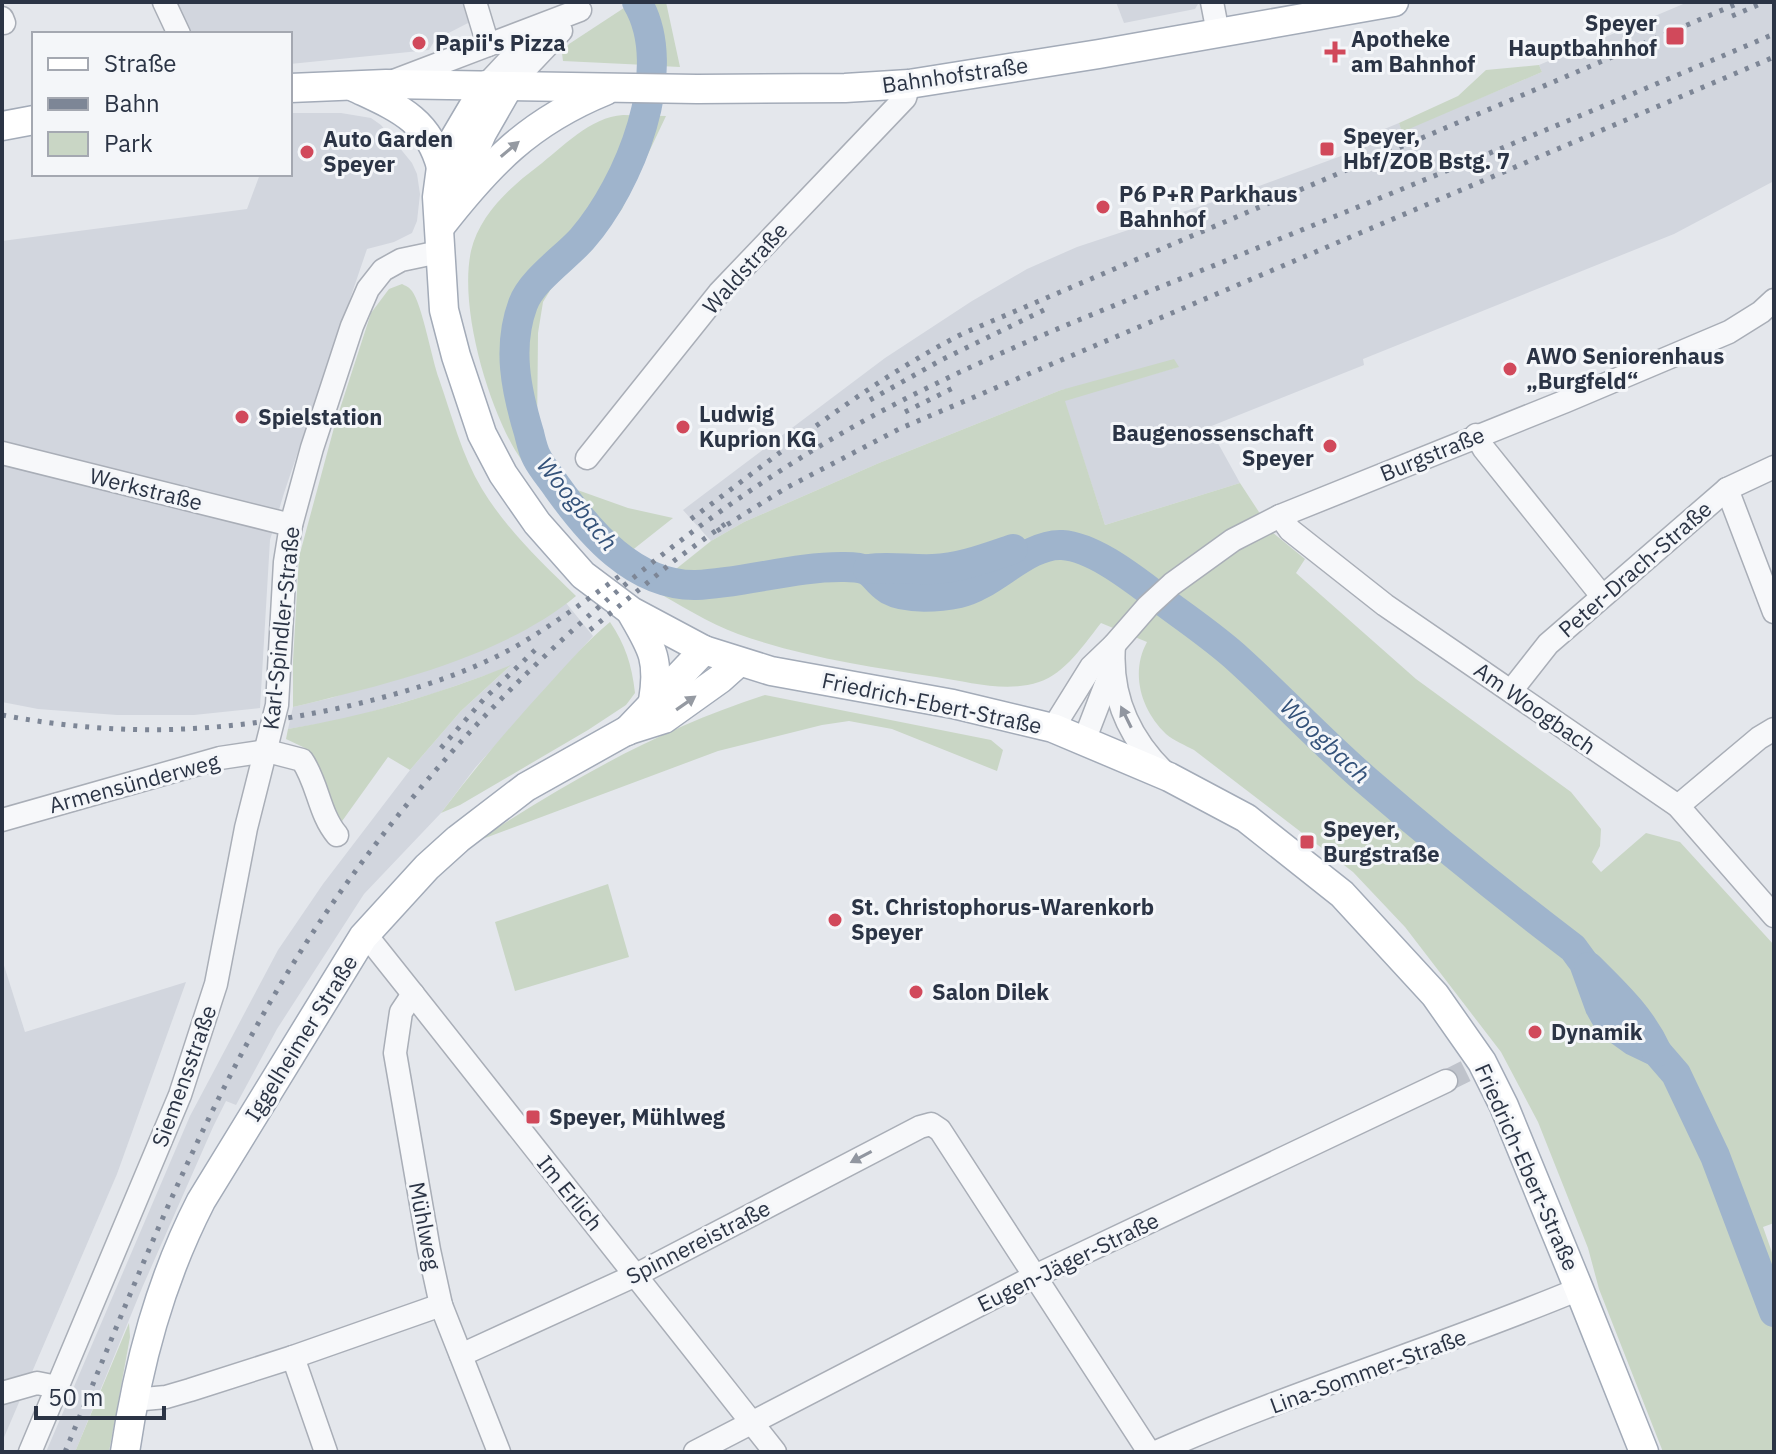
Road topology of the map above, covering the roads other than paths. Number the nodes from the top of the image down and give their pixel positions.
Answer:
1 (164, 2) edge
2 (475, 2) edge
3 (1212, 2) edge
4 (1394, 2) edge
5 (585, 6) edge
6 (178, 32) edge
7 (1218, 33) junction
8 (488, 45) junction
9 (386, 84) junction
10 (909, 84) junction
11 (349, 85) junction
12 (498, 85) junction
13 (292, 88) edge
14 (621, 88) junction
15 (32, 120) edge
16 (2, 126) edge
17 (441, 167) junction
18 (440, 240) junction
19 (1774, 300) edge
20 (1476, 435) junction
21 (2, 453) edge
22 (587, 458) dead end
23 (1774, 467) edge
24 (1727, 489) junction
25 (1280, 516) junction
26 (291, 525) junction
27 (1602, 596) junction
28 (631, 611) junction
29 (1774, 612) edge
30 (1117, 648) junction
31 (704, 650) junction
32 (739, 662) junction
33 (1511, 691) junction
34 (653, 701) junction
35 (1053, 728) junction
36 (1774, 729) edge
37 (626, 731) junction
38 (1084, 741) junction
39 (267, 751) junction
40 (1169, 777) junction
41 (1678, 806) junction
42 (2, 820) edge
43 (337, 835) dead end
44 (1774, 916) edge
45 (363, 937) junction
46 (413, 994) junction
47 (1446, 1081) tunnel mouth
48 (636, 1275) junction
49 (1035, 1276) junction
50 (1579, 1289) junction
51 (441, 1305) junction
52 (461, 1355) junction
53 (293, 1357) junction
54 (57, 1387) junction
55 (2, 1393) edge
56 (133, 1396) junction
57 (753, 1423) junction
58 (30, 1452) edge
59 (125, 1452) edge
60 (326, 1452) edge
61 (499, 1452) edge
62 (695, 1452) edge
63 (775, 1452) edge
64 (1149, 1452) edge
65 (1156, 1452) edge
66 (1644, 1452) edge

1 - 6 street
2 - 8 street
3 - 7 street
4 - 7 main road, Bahnhofstraße
5 - 8 street
5 - 12 street
7 - 10 main road, Bahnhofstraße
8 - 9 street
9 - 11 main road, Bahnhofstraße
9 - 12 main road, Bahnhofstraße
10 - 14 main road, Bahnhofstraße
10 - 22 street, Waldstraße
11 - 13 main road, Bahnhofstraße
11 - 17 main road
12 - 14 main road, Bahnhofstraße
12 - 17 main road, Friedrich-Ebert-Straße
12 - 18 main road, Friedrich-Ebert-Straße
18 -> 14 main road
15 - 16 main road
17 - 18 main road, Friedrich-Ebert-Straße
18 - 26 street, Karl-Spindler-Straße
18 - 28 main road, Friedrich-Ebert-Straße
19 - 20 street, Burgstraße
20 - 25 street, Burgstraße
20 - 27 street
21 - 26 street, Werkstraße
23 - 24 street, Peter-Drach-Straße
24 - 27 street, Peter-Drach-Straße
24 - 29 street
25 - 30 street, Burgstraße
25 - 33 street, Am Woogbach
26 - 39 street, Karl-Spindler-Straße
27 - 33 street, Peter-Drach-Straße
28 - 31 main road, Friedrich-Ebert-Straße
28 - 34 main road
30 - 35 street, Burgstraße
30 - 38 street, Burgstraße
40 -> 30 street
31 - 32 main road, Friedrich-Ebert-Straße
31 - 34 main road, Iggelheimer Straße
32 - 35 main road, Friedrich-Ebert-Straße
37 -> 32 main road, Iggelheimer Straße
33 - 41 street, Am Woogbach
34 - 37 main road, Iggelheimer Straße
35 - 38 main road, Friedrich-Ebert-Straße
36 - 41 street
37 - 45 main road, Iggelheimer Straße
38 - 40 main road, Friedrich-Ebert-Straße
39 - 42 street, Armensünderweg
39 - 43 street, Karl-Spindler-Straße
39 - 54 street, Siemensstraße
40 - 50 main road, Friedrich-Ebert-Straße
41 - 44 street, Am Woogbach
45 - 46 street, Im Erlich
45 - 56 main road, Iggelheimer Straße
46 - 48 street, Im Erlich
46 - 51 street, Mühlweg
47 - 49 street, Eugen-Jäger-Straße
49 -> 48 street, Spinnereistraße
48 - 52 street, Spinnereistraße
48 - 57 street, Im Erlich
49 - 57 street, Eugen-Jäger-Straße
49 - 64 street
50 - 65 street, Lina-Sommer-Straße
50 - 66 main road, Friedrich-Ebert-Straße
51 - 52 street, Mühlweg
51 - 53 street
52 - 61 street, Mühlweg
53 - 56 street
53 - 60 street
54 - 55 street
54 - 58 street, Siemensstraße
56 - 59 main road, Iggelheimer Straße
57 - 62 street, Eugen-Jäger-Straße
57 - 63 street, Im Erlich

